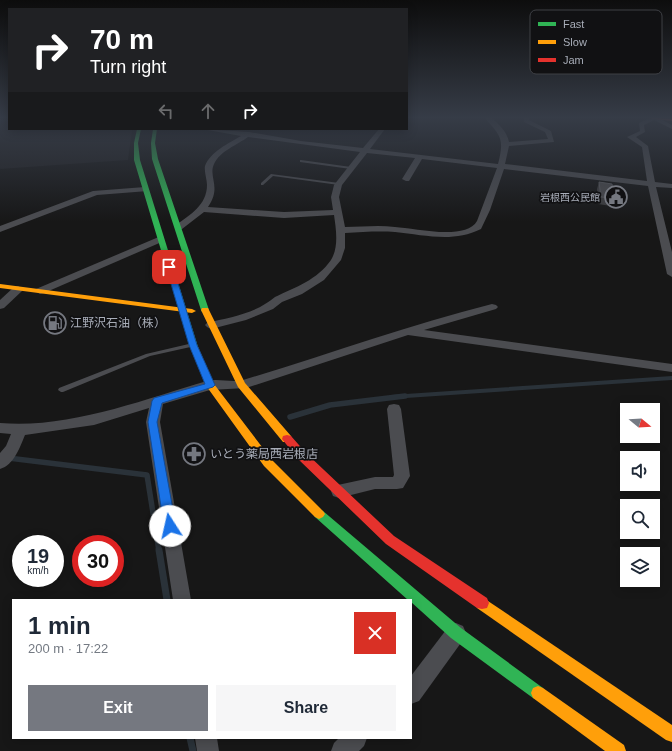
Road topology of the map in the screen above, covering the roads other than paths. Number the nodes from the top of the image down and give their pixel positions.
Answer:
1 (137, 152) edge
2 (154, 152) edge
3 (222, 152) edge
4 (364, 152) edge
5 (384, 152) edge
6 (504, 152) edge
7 (646, 152) edge
8 (420, 156) junction
9 (301, 161) dead end
10 (501, 166) junction
11 (351, 168) junction
12 (406, 179) dead end
13 (262, 184) dead end
14 (339, 184) junction
15 (652, 184) junction
16 (672, 186) edge
17 (145, 189) junction
18 (203, 209) junction
19 (337, 212) junction
20 (179, 227) junction
21 (0, 229) edge
22 (341, 230) junction
23 (161, 239) junction
24 (672, 274) edge
25 (0, 286) edge
26 (18, 289) junction
27 (40, 291) junction
28 (0, 306) edge
29 (492, 307) dead end
30 (181, 309) junction
31 (206, 314) junction
32 (211, 325) junction
33 (407, 331) junction
34 (193, 345) junction
35 (672, 368) edge
36 (210, 385) junction
37 (241, 385) junction
38 (61, 390) dead end
39 (157, 401) junction
40 (394, 409) dead end
41 (0, 428) edge
42 (20, 430) junction
43 (0, 463) edge
44 (339, 491) junction
45 (182, 599) edge
46 (456, 633) junction
47 (412, 693) edge
48 (672, 734) edge
49 (206, 739) edge
50 (355, 739) edge
51 (208, 751) edge
52 (342, 751) edge
53 (618, 751) edge

1 - 17 street
2 - 20 street
3 - 18 street
4 - 11 street
5 - 8 street
6 - 10 street
7 - 15 street
8 - 10 street
8 - 12 street
9 - 11 lane
10 - 15 street
10 - 22 street
11 - 14 street
13 - 14 lane
14 - 19 street
15 - 16 street
15 - 24 street
17 - 21 street
17 - 23 street
18 - 19 street
18 - 20 street
19 - 22 street
20 - 31 street
22 - 32 street
23 - 27 street
23 - 30 street
25 - 26 street
26 - 27 street
26 - 28 street
27 - 30 street
29 - 33 street
30 - 31 street
30 - 34 street
31 - 32 street
32 - 37 street
33 - 35 street
33 - 37 street
34 - 36 street
34 - 38 lane
36 - 37 street
36 - 39 street
36 - 46 street
37 - 44 street
39 - 42 street
39 - 45 street
40 - 44 street
41 - 42 street
42 - 43 street
44 - 48 street
46 - 47 street
46 - 53 street
49 - 51 street
50 - 52 street

